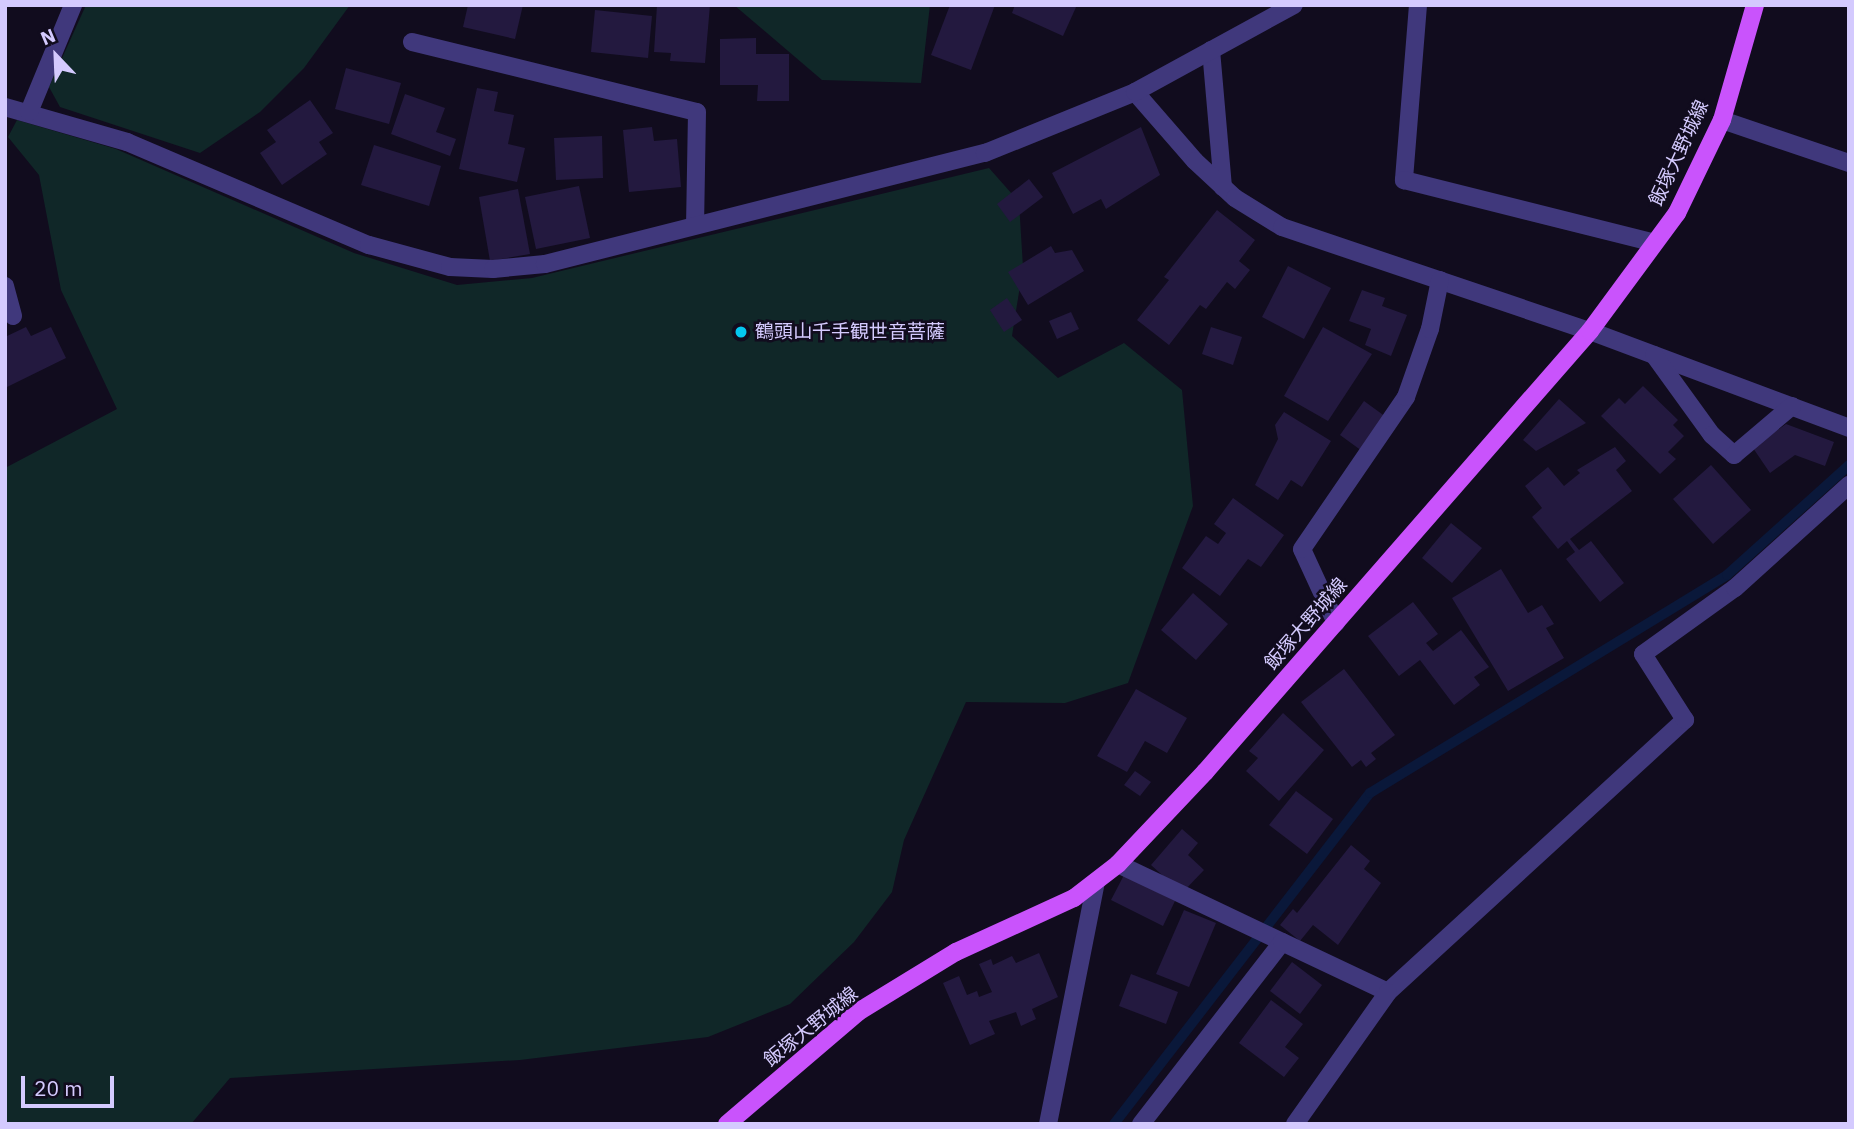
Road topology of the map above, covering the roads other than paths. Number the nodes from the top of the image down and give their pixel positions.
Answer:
1 (73, 5) edge
2 (1294, 5) edge
3 (1418, 5) edge
4 (1755, 5) edge
5 (412, 42) dead end
6 (1211, 50) junction
7 (1135, 92) junction
8 (5, 107) edge
9 (29, 112) junction
10 (1721, 120) junction
11 (1849, 163) edge
12 (1223, 187) junction
13 (695, 223) junction
14 (1654, 243) junction
15 (1440, 280) junction
16 (5, 286) edge
17 (13, 316) dead end
18 (1590, 331) junction
19 (1654, 355) junction
20 (1791, 406) junction
21 (1849, 428) edge
22 (1849, 485) edge
23 (1336, 623) junction
24 (1118, 864) junction
25 (1096, 882) junction
26 (1274, 938) junction
27 (1388, 992) junction
28 (727, 1124) edge
29 (1048, 1124) edge
30 (1141, 1124) edge
31 (1295, 1124) edge

1 - 9 street
2 - 6 street
3 - 14 street
4 - 10 main road, 飯塚大野城線
5 - 13 street
6 - 7 street
6 - 12 street
7 - 12 street
7 - 13 street
8 - 9 street
9 - 13 street
10 - 11 street
10 - 14 main road, 飯塚大野城線
12 - 15 street
14 - 18 main road, 飯塚大野城線
15 - 18 street
15 - 23 street
16 - 17 street
18 - 19 street
18 - 23 main road, 飯塚大野城線
19 - 20 street
19 - 20 street
20 - 21 street
22 - 27 street
23 - 24 main road, 飯塚大野城線
24 - 25 main road, 飯塚大野城線
24 - 26 street
25 - 28 main road, 飯塚大野城線
25 - 29 street
26 - 27 street
26 - 30 street
27 - 31 street

